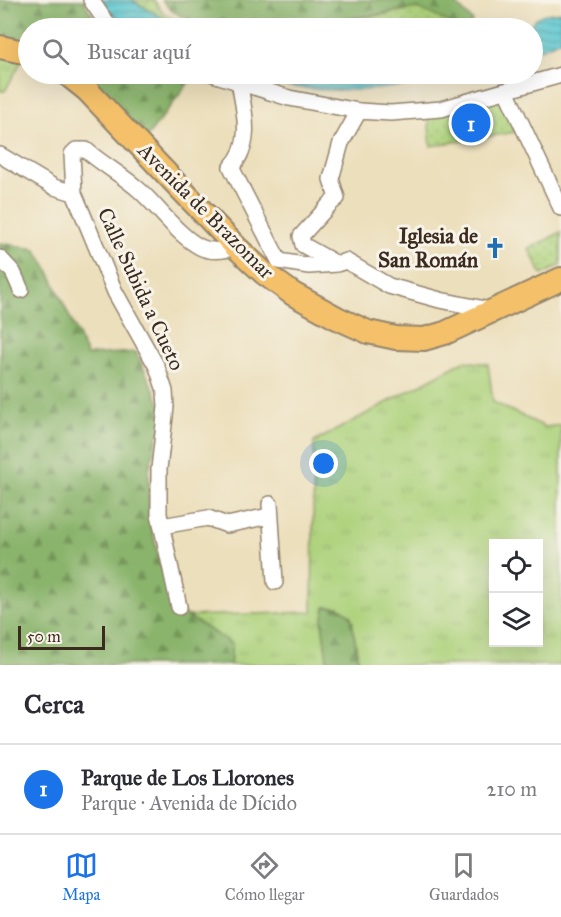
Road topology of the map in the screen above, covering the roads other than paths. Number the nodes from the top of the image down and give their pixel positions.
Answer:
1 (91, 0) edge
2 (103, 18) edge
3 (0, 47) edge
4 (18, 51) edge
5 (561, 75) edge
6 (543, 80) edge
7 (80, 84) edge
8 (239, 84) edge
9 (245, 84) edge
10 (530, 84) edge
11 (506, 91) junction
12 (359, 111) junction
13 (0, 155) edge
14 (74, 193) junction
15 (561, 208) edge
16 (236, 247) junction
17 (0, 258) edge
18 (337, 264) junction
19 (561, 279) edge
20 (21, 290) dead end
21 (487, 313) junction
22 (162, 526) junction
23 (275, 582) dead end
24 (179, 607) dead end

1 - 2 street
3 - 4 highway
5 - 6 street
7 - 16 highway, Avenida de Brazomar
8 - 18 street
9 - 12 street
10 - 11 street
11 - 12 street
11 - 15 street
12 - 18 street
13 - 14 street
14 - 16 street, Calle Subida a Cueto
14 - 22 street, Calle Subida a Cueto
16 - 21 highway, Avenida de Brazomar
17 - 20 street
18 - 21 street
19 - 21 highway, Avenida de Brazomar
22 - 23 street
22 - 24 street, Calle Subida a Cueto

